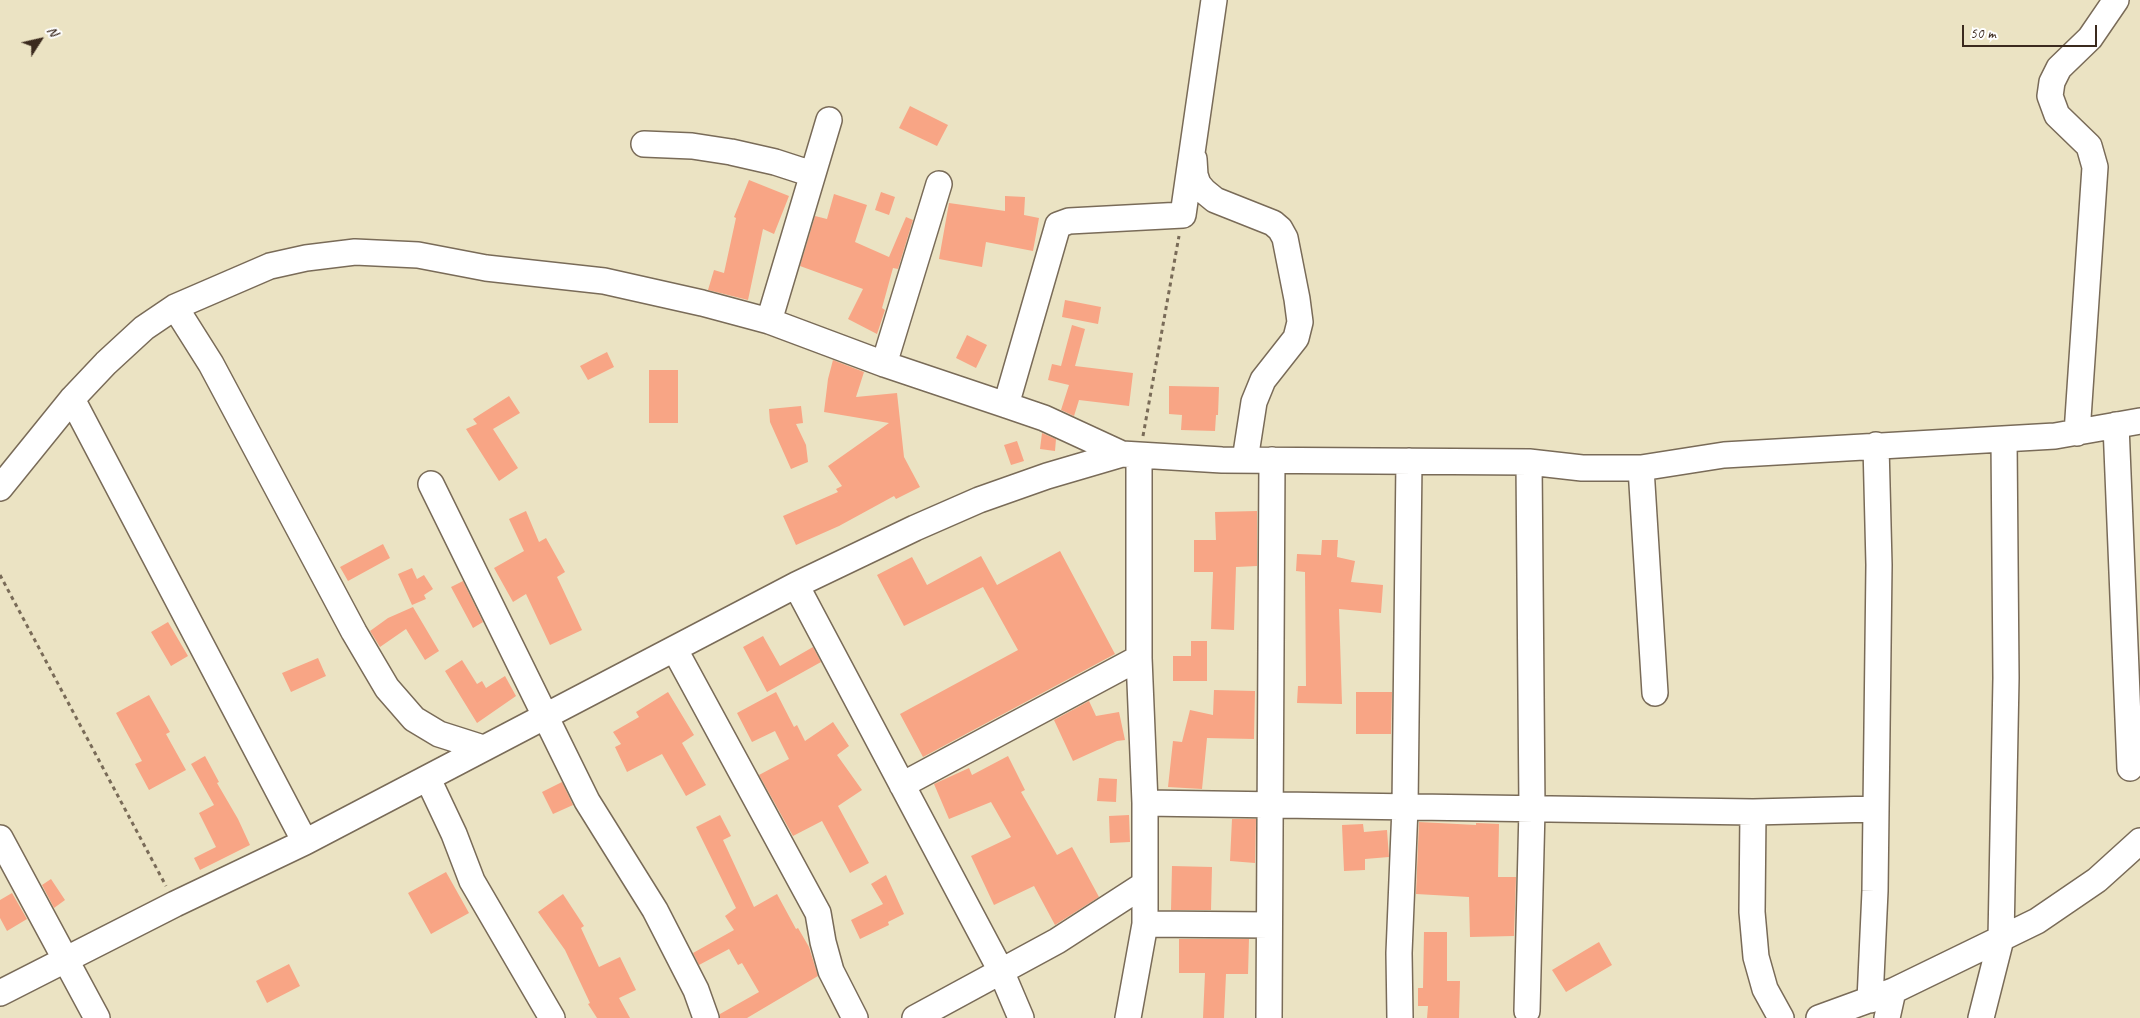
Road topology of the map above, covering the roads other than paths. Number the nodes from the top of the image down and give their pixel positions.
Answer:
1 (1214, 0) edge
2 (2116, 0) edge
3 (829, 120) dead end
4 (644, 144) dead end
5 (1193, 147) junction
6 (812, 174) junction
7 (939, 184) dead end
8 (175, 306) junction
9 (769, 321) junction
10 (884, 364) junction
11 (72, 399) junction
12 (1006, 405) junction
13 (2140, 421) edge
14 (2116, 425) junction
15 (2077, 433) junction
16 (2004, 439) junction
17 (1876, 445) junction
18 (1131, 456) junction
19 (1245, 460) junction
20 (1272, 460) junction
21 (1409, 461) junction
22 (1529, 462) junction
23 (1641, 468) junction
24 (431, 484) dead end
25 (0, 488) edge
26 (796, 585) junction
27 (675, 650) junction
28 (1139, 658) junction
29 (1655, 693) dead end
30 (547, 715) junction
31 (483, 748) junction
32 (2130, 768) dead end
33 (428, 779) junction
34 (902, 785) junction
35 (1145, 803) junction
36 (1271, 806) junction
37 (1405, 806) junction
38 (1532, 809) junction
39 (1875, 809) junction
40 (1753, 812) junction
41 (0, 838) edge
42 (2140, 841) edge
43 (305, 842) junction
44 (1145, 884) junction
45 (1145, 924) junction
46 (1269, 925) junction
47 (2001, 939) junction
48 (64, 960) junction
49 (1001, 971) junction
50 (1893, 991) junction
51 (0, 993) edge
52 (1870, 1000) junction
53 (1527, 1011) dead end
54 (97, 1018) edge
55 (552, 1018) edge
56 (706, 1018) edge
57 (855, 1018) edge
58 (915, 1018) edge
59 (1021, 1018) edge
60 (1128, 1018) edge
61 (1269, 1018) edge
62 (1400, 1018) edge
63 (1781, 1018) edge
64 (1819, 1018) edge
65 (1887, 1018) edge
66 (1981, 1018) edge

1 - 5 street
2 - 15 street
3 - 6 street
4 - 6 street
5 - 12 street
5 - 19 street
6 - 9 street
7 - 10 street
8 - 9 street
8 - 11 street
8 - 31 street
9 - 10 street
10 - 12 street
11 - 25 street
11 - 43 street
12 - 18 street
13 - 14 street
14 - 15 street
14 - 32 street
15 - 16 street
16 - 17 street
16 - 47 street
17 - 23 street
17 - 39 street
18 - 19 street
18 - 26 street
18 - 28 street
19 - 20 street
20 - 21 street
20 - 36 street
21 - 22 street
21 - 37 street
22 - 23 street
22 - 38 street
23 - 29 street
24 - 30 street
26 - 27 street
26 - 34 street
27 - 30 street
27 - 57 street
28 - 34 street
28 - 35 street
30 - 31 street
30 - 56 street
31 - 33 street
33 - 43 street
33 - 55 street
34 - 49 street
35 - 36 street
35 - 44 street
36 - 37 street
36 - 46 street
37 - 38 street
37 - 62 street
38 - 40 street
38 - 53 street
39 - 40 street
39 - 52 street
40 - 63 street
41 - 48 street
42 - 47 street
43 - 48 street
44 - 45 street
44 - 49 street
45 - 46 street
45 - 60 street
46 - 61 street
47 - 50 street
47 - 66 street
48 - 51 street
48 - 54 street
49 - 58 street
49 - 59 street
50 - 52 street
50 - 65 street
52 - 64 street

